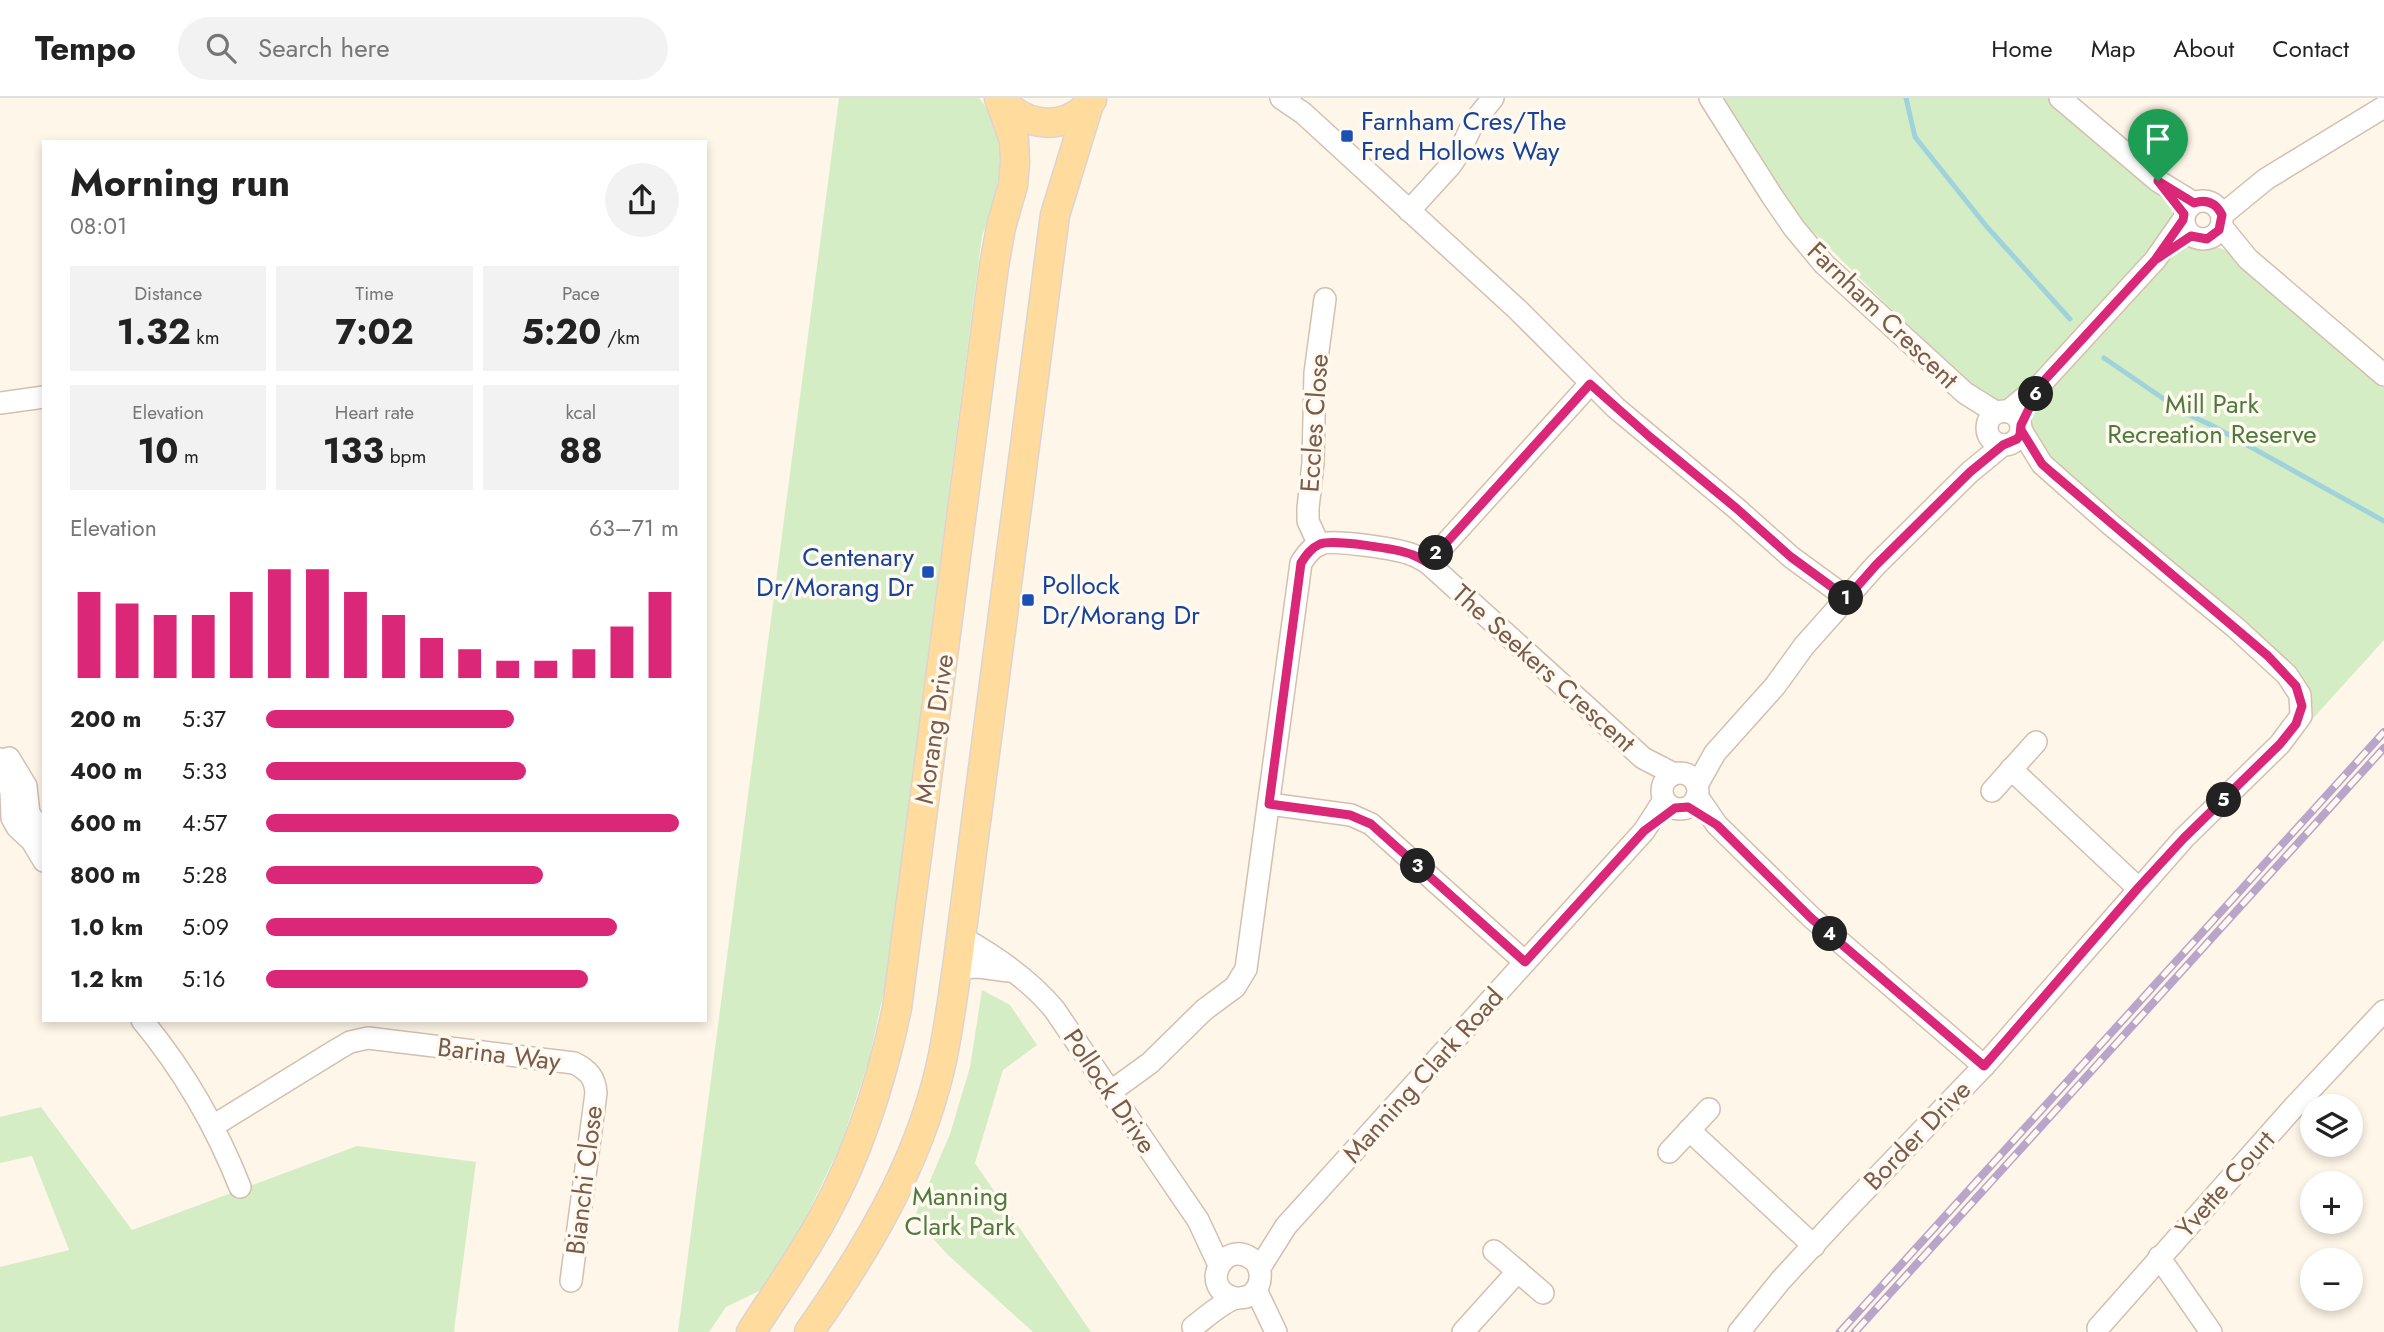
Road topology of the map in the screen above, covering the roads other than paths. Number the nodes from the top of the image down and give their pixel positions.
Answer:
1 (1000, 98) edge
2 (1281, 98) edge
3 (1493, 98) edge
4 (1710, 98) edge
5 (2060, 98) edge
6 (1091, 101) edge
7 (2384, 107) edge
8 (1409, 211) junction
9 (2202, 219) junction
10 (1325, 299) dead end
11 (2384, 375) edge
12 (1590, 384) junction
13 (42, 397) edge
14 (0, 403) edge
15 (2004, 429) junction
16 (1319, 545) junction
17 (1428, 563) junction
18 (1842, 604) junction
19 (2036, 741) dead end
20 (0, 744) edge
21 (0, 759) edge
22 (2011, 769) junction
23 (1680, 791) junction
24 (1992, 791) dead end
25 (1269, 804) junction
26 (11, 823) edge
27 (42, 831) edge
28 (42, 858) edge
29 (2138, 888) junction
30 (961, 937) junction
31 (1525, 962) junction
32 (957, 968) junction
33 (1012, 971) junction
34 (2384, 1011) edge
35 (144, 1022) edge
36 (1984, 1066) junction
37 (594, 1079) joint
38 (1111, 1092) junction
39 (1709, 1109) dead end
40 (213, 1126) junction
41 (1689, 1130) junction
42 (1669, 1152) dead end
43 (240, 1187) dead end
44 (1814, 1246) junction
45 (1494, 1251) dead end
46 (2159, 1258) junction
47 (1518, 1271) junction
48 (1238, 1277) junction
49 (571, 1281) dead end
50 (1543, 1293) dead end
51 (2098, 1328) dead end
52 (1191, 1330) edge
53 (751, 1332) edge
54 (809, 1332) edge
55 (1275, 1332) edge
56 (1463, 1332) edge
57 (1739, 1332) edge
58 (2211, 1332) edge

1 - 6 main road
1 - 53 main road, Morang Drive
2 - 8 street
3 - 8 street
4 - 15 street, Farnham Crescent
5 - 9 street
6 - 30 main road, Morang Drive
7 - 9 street, Manning Clark Road
8 - 12 street
9 - 11 street
9 - 15 street, Manning Clark Road
10 - 16 street, Eccles Close
12 - 17 street
12 - 18 street
13 - 14 street
15 - 18 street, Manning Clark Road
15 - 29 street, Border Drive
16 - 17 street, The Seekers Crescent
16 - 25 street
17 - 23 street, The Seekers Crescent
18 - 23 street, Manning Clark Road
19 - 22 street
20 - 26 street
21 - 26 street
22 - 24 street
22 - 29 street
23 - 31 street, Manning Clark Road
23 - 36 street, The Seekers Crescent
25 - 31 street
25 - 38 street
26 - 27 street
26 - 28 street
29 - 36 street, Border Drive
30 - 32 main road, Morang Drive
30 - 33 street, Pollock Drive
31 - 48 street, Manning Clark Road
32 - 33 street
32 - 54 main road, Morang Drive
33 - 38 street, Pollock Drive
34 - 46 street, Yvette Court
35 - 40 street
36 - 44 street, Border Drive
37 - 40 street, Barina Way
37 - 49 street, Bianchi Close
38 - 48 street, Pollock Drive
39 - 41 street
40 - 43 street
41 - 42 street
41 - 44 street
44 - 57 street, Border Drive
45 - 47 street
46 - 51 street, Yvette Court
46 - 58 street
47 - 50 street
47 - 56 street
48 - 52 street, Manning Clark Road
48 - 55 street, Pollock Drive

